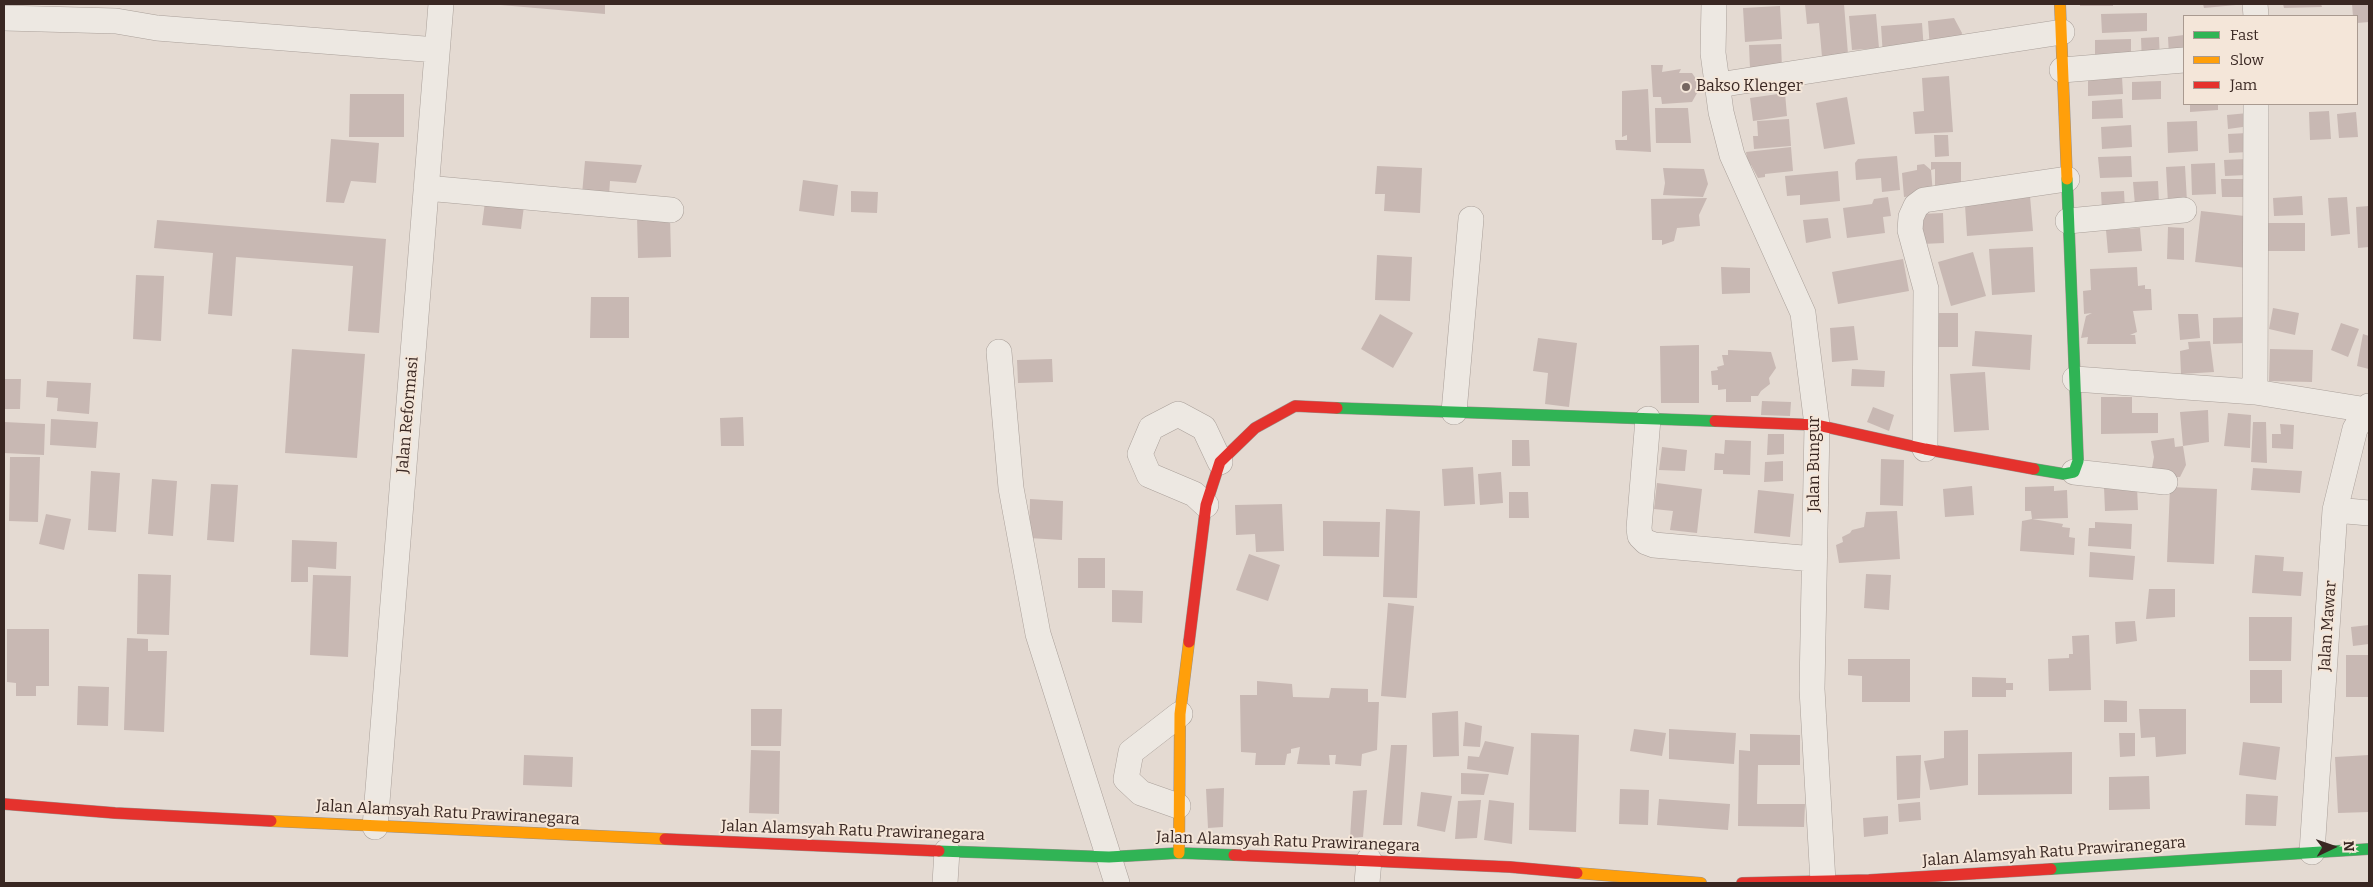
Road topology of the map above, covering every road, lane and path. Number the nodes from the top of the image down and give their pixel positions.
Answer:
1 (441, 4) edge
2 (1714, 4) edge
3 (2060, 4) edge
4 (4, 18) edge
5 (2062, 32) junction
6 (437, 50) junction
7 (2183, 60) edge
8 (2062, 70) junction
9 (1718, 85) junction
10 (2256, 105) edge
11 (2066, 179) junction
12 (426, 188) junction
13 (671, 210) dead end
14 (2184, 210) dead end
15 (1471, 220) dead end
16 (2068, 221) junction
17 (999, 352) dead end
18 (2075, 378) junction
19 (2255, 392) junction
20 (2368, 408) edge
21 (1454, 412) junction
22 (1648, 419) junction
23 (1817, 426) junction
24 (1925, 449) junction
25 (1220, 462) junction
26 (2074, 472) junction
27 (2165, 482) dead end
28 (1206, 505) junction
29 (2336, 510) junction
30 (2369, 513) edge
31 (1814, 559) junction
32 (1180, 714) junction
33 (4, 804) edge
34 (1178, 806) junction
35 (375, 827) junction
36 (2369, 849) edge
37 (947, 851) junction
38 (1178, 852) junction
39 (2312, 852) junction
40 (1109, 856) junction
41 (1368, 872) edge
42 (1509, 875) edge
43 (1824, 882) junction
44 (1868, 882) edge
45 (945, 883) edge
46 (1118, 883) edge
47 (1701, 883) edge
48 (1742, 883) edge

1 - 6 street, Jalan Reformasi
2 - 9 street, Jalan Bungur
3 - 5 main road
4 - 6 street
5 - 8 main road
5 - 9 street
6 - 12 street, Jalan Reformasi
7 - 8 street
8 - 11 main road
9 - 23 street, Jalan Bungur
10 - 19 street
11 - 16 main road
11 - 24 street
12 - 13 street
12 - 35 street, Jalan Reformasi
14 - 16 street
15 - 21 street
16 - 18 main road
17 - 40 street
18 - 19 street
18 - 26 main road
19 - 20 street
20 - 29 street, Jalan Mawar
21 - 22 main road
21 - 25 main road
22 - 23 main road
22 - 31 street
23 - 24 main road
23 - 31 street, Jalan Bungur
24 - 26 main road
25 - 28 main road
25 - 28 street
26 - 27 street
28 - 32 main road
29 - 30 street
29 - 39 street, Jalan Mawar
31 - 43 street, Jalan Bungur
32 - 34 main road
32 - 34 street
33 - 35 main road, Jalan Alamsyah Ratu Prawiranegara
34 - 38 main road
35 - 37 main road, Jalan Alamsyah Ratu Prawiranegara
36 - 39 main road, Jalan Alamsyah Ratu Prawiranegara
37 - 40 main road, Jalan Alamsyah Ratu Prawiranegara
37 - 45 street
38 - 40 main road, Jalan Alamsyah Ratu Prawiranegara
38 - 41 main road, Jalan Alamsyah Ratu Prawiranegara
39 - 44 main road, Jalan Alamsyah Ratu Prawiranegara
40 - 46 street
41 - 42 main road, Jalan Alamsyah Ratu Prawiranegara
42 - 47 main road, Jalan Alamsyah Ratu Prawiranegara
43 - 44 main road, Jalan Alamsyah Ratu Prawiranegara
43 - 48 main road, Jalan Alamsyah Ratu Prawiranegara

